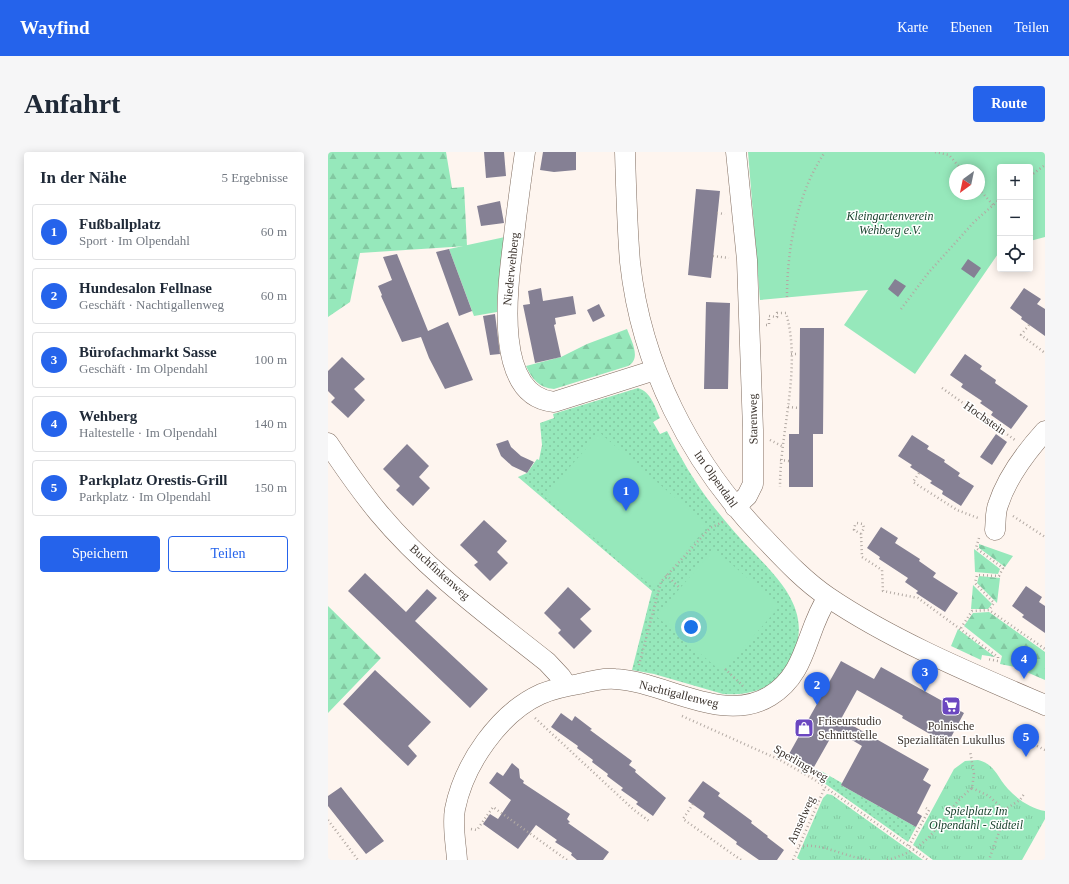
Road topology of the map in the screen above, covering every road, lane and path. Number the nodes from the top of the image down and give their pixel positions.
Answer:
1 (525, 152) edge
2 (625, 152) edge
3 (736, 152) edge
4 (825, 152) edge
5 (935, 152) edge
6 (957, 164) edge
7 (1045, 165) edge
8 (1033, 174) edge
9 (985, 196) edge
10 (999, 200) edge
11 (993, 205) junction
12 (786, 297) dead end
13 (901, 309) dead end
14 (750, 325) junction
15 (1029, 325) dead end
16 (1045, 353) edge
17 (791, 354) junction
18 (799, 354) dead end
19 (655, 370) junction
20 (942, 388) dead end
21 (788, 407) junction
22 (799, 408) dead end
23 (1045, 431) edge
24 (328, 443) edge
25 (1028, 449) junction
26 (780, 460) junction
27 (789, 461) dead end
28 (920, 473) dead end
29 (780, 487) dead end
30 (997, 505) junction
31 (739, 512) junction
32 (995, 528) joint
33 (861, 534) junction
34 (1045, 537) edge
35 (978, 543) dead end
36 (666, 575) junction
37 (680, 588) dead end
38 (828, 597) junction
39 (989, 610) junction
40 (961, 628) junction
41 (1045, 649) edge
42 (725, 669) dead end
43 (637, 671) dead end
44 (990, 681) junction
45 (567, 686) junction
46 (745, 688) dead end
47 (1045, 705) edge
48 (523, 706) junction
49 (681, 715) dead end
50 (1037, 746) dead end
51 (970, 750) dead end
52 (1045, 750) edge
53 (785, 751) dead end
54 (780, 760) junction
55 (825, 787) junction
56 (972, 788) junction
57 (1024, 794) dead end
58 (693, 804) dead end
59 (926, 808) dead end
60 (1004, 810) junction
61 (328, 820) edge
62 (649, 821) dead end
63 (455, 828) junction
64 (799, 846) junction
65 (909, 846) junction
66 (914, 850) junction
67 (358, 860) edge
68 (456, 860) edge
69 (567, 860) edge
70 (741, 860) edge
71 (793, 860) edge
72 (870, 860) edge
73 (887, 860) edge
74 (928, 860) edge
75 (989, 860) edge

1 - 19 street, Niederwehberg
2 - 19 street, Im Olpendahl
3 - 14 street, Starenweg
4 - 12 path
5 - 6 path
7 - 8 path
9 - 11 path
10 - 11 path
11 - 13 path
14 - 17 path
14 - 31 street, Starenweg
15 - 16 path
17 - 18 path
17 - 21 path
19 - 31 street, Im Olpendahl
20 - 25 path, Hochstein
21 - 22 path
21 - 26 path
23 - 25 street
24 - 45 street, Buchfinkenweg
25 - 30 street
26 - 27 path
26 - 29 path
28 - 32 path
30 - 32 street
30 - 34 path
31 - 36 path
31 - 38 street, Im Olpendahl
33 - 33 path
33 - 40 path
35 - 39 path
36 - 37 path
36 - 43 path
38 - 44 street, Im Olpendahl
38 - 45 street, Nachtigallenweg
39 - 40 path
39 - 41 path
40 - 44 path
42 - 46 path
44 - 47 street, Im Olpendahl
45 - 48 street, Nachtigallenweg
48 - 62 path
48 - 63 street, Nachtigallenweg
49 - 54 path, Sperlingweg
50 - 52 path
51 - 56 path
53 - 54 path
54 - 55 path, Sperlingweg
55 - 64 path, Amselweg
55 - 65 path, Sperlingweg
56 - 60 path
56 - 66 path
57 - 60 path
58 - 70 path
59 - 65 path
60 - 75 path
61 - 67 path
63 - 68 street, Nachtigallenweg
63 - 69 path
64 - 71 path, Amselweg
64 - 72 path
65 - 66 path, Sperlingweg
66 - 73 path
66 - 74 path, Sperlingweg

